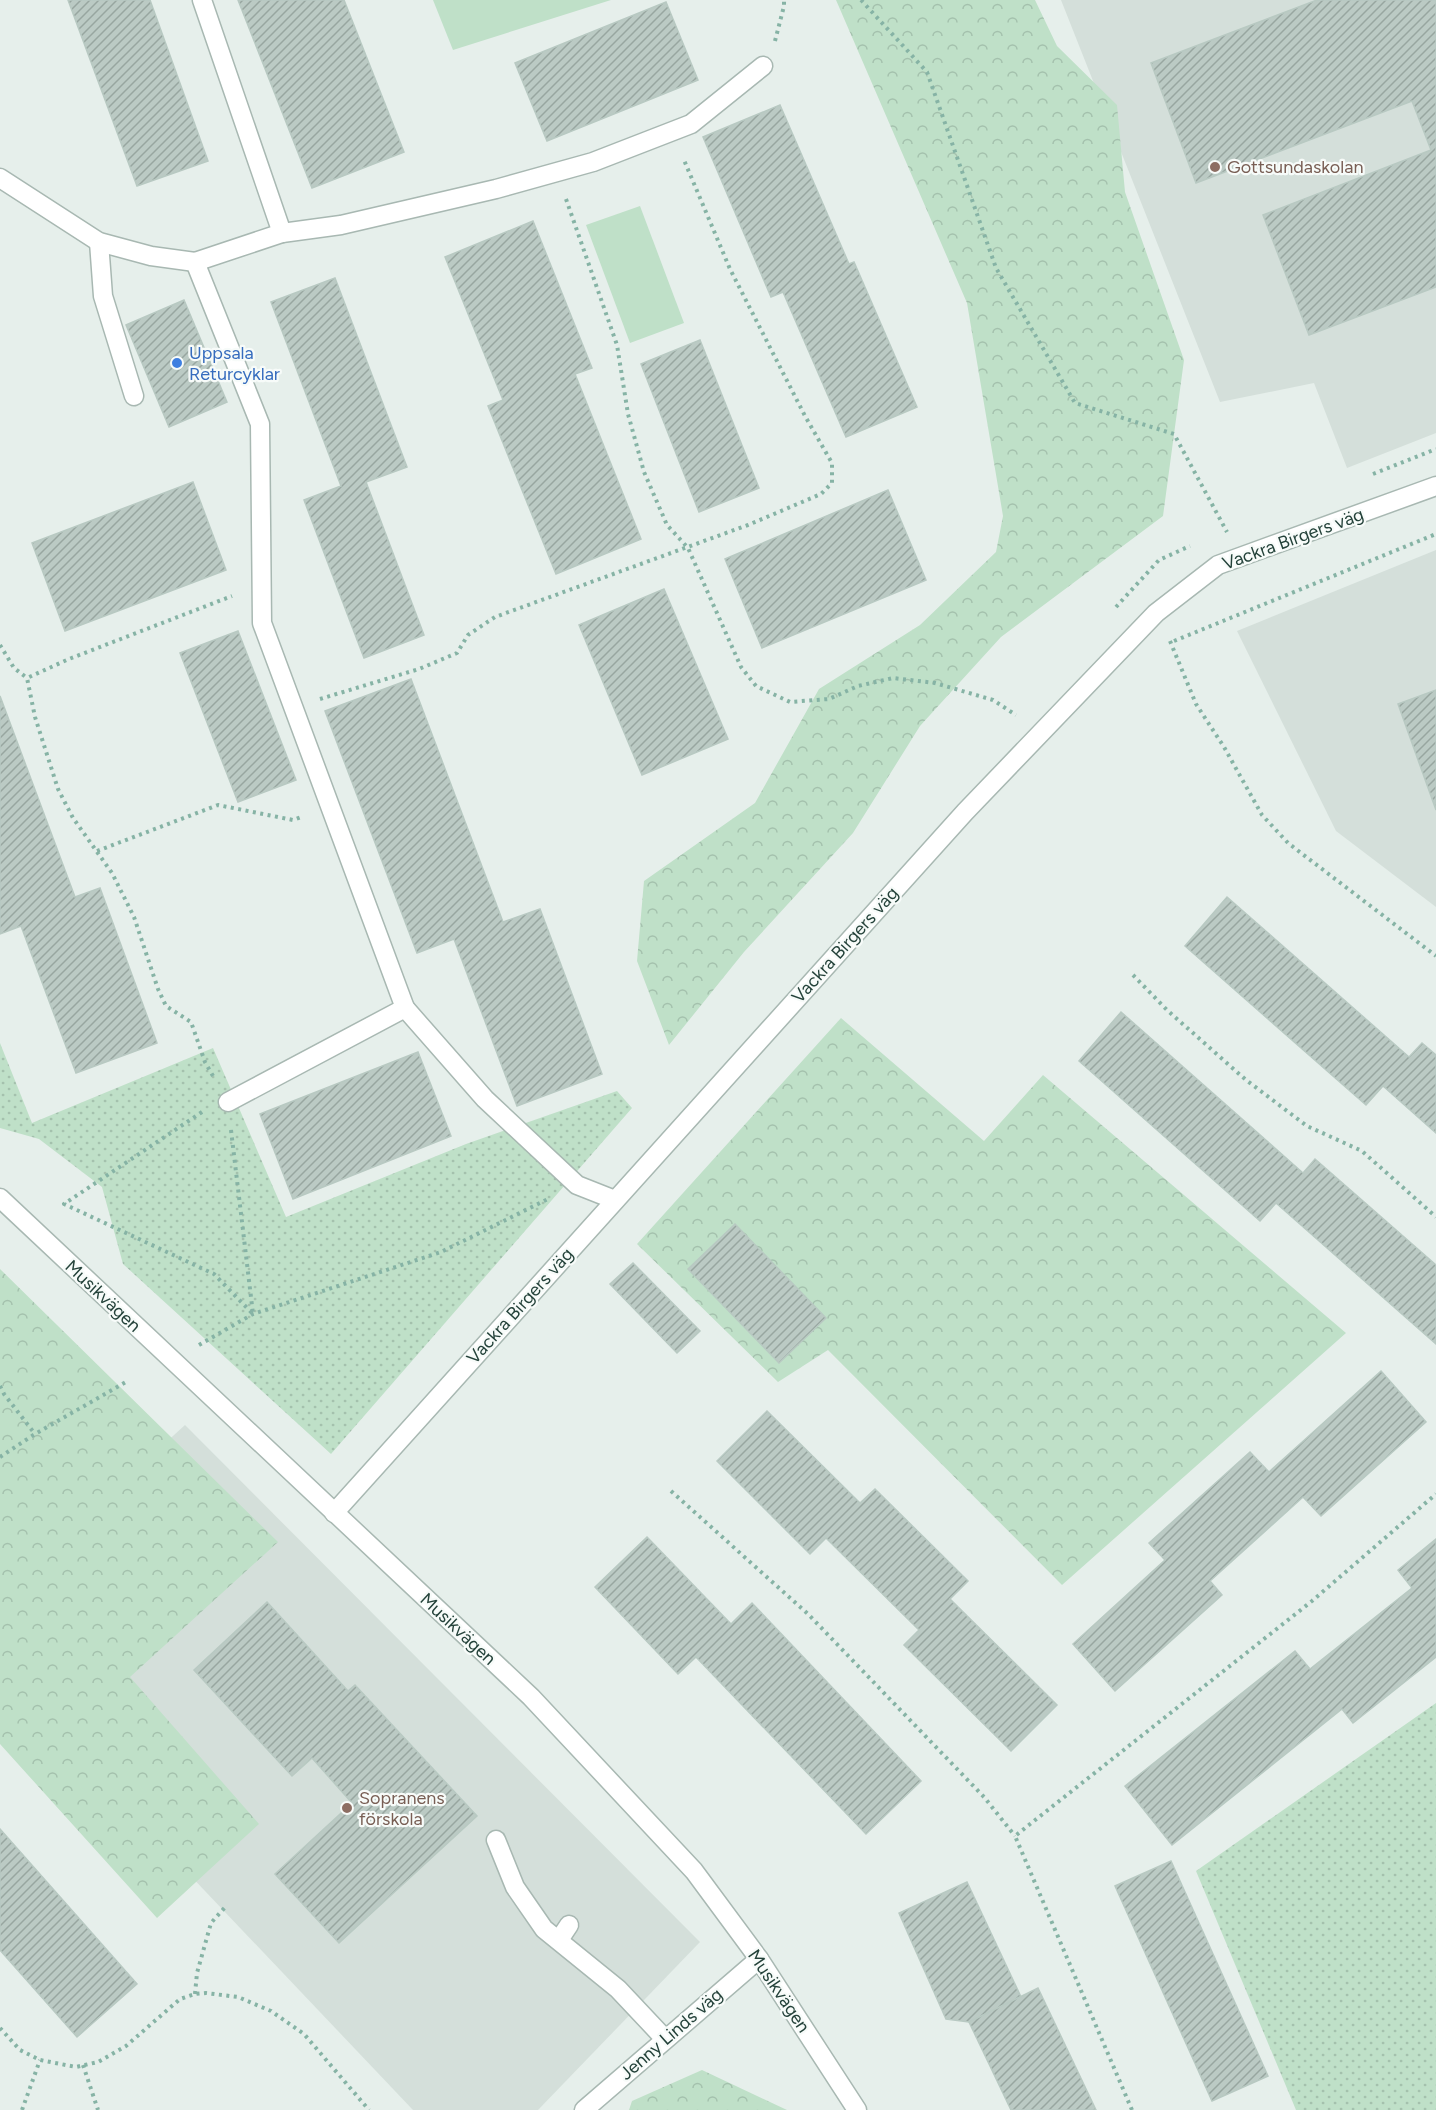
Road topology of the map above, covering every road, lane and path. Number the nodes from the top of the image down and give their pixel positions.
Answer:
1 (202, 0) edge
2 (784, 0) edge
3 (861, 0) edge
4 (764, 66) joint
5 (672, 131) junction
6 (556, 172) junction
7 (0, 178) edge
8 (282, 233) junction
9 (99, 242) junction
10 (195, 262) junction
11 (134, 396) dead end
12 (1436, 486) edge
13 (1436, 534) edge
14 (1228, 535) dead end
15 (688, 548) junction
16 (1139, 582) dead end
17 (262, 585) junction
18 (1155, 613) junction
19 (1170, 642) junction
20 (0, 645) edge
21 (27, 678) junction
22 (294, 708) junction
23 (1017, 716) dead end
24 (329, 804) junction
25 (97, 851) junction
26 (1436, 956) edge
27 (1132, 975) dead end
28 (405, 1008) junction
29 (228, 1102) junction
30 (577, 1185) junction
31 (0, 1198) edge
32 (615, 1200) junction
33 (1436, 1217) edge
34 (253, 1314) junction
35 (198, 1346) dead end
36 (126, 1382) dead end
37 (0, 1386) edge
38 (35, 1434) junction
39 (0, 1458) edge
40 (671, 1491) dead end
41 (1436, 1494) edge
42 (334, 1513) junction
43 (1015, 1836) junction
44 (496, 1840) dead end
45 (227, 1905) dead end
46 (759, 1959) junction
47 (195, 1994) junction
48 (0, 2028) edge
49 (665, 2040) junction
50 (39, 2060) junction
51 (83, 2065) junction
52 (22, 2110) edge
53 (98, 2110) edge
54 (369, 2110) edge
55 (584, 2110) edge
56 (857, 2110) edge
57 (1132, 2110) edge

1 - 8 street
2 - 4 path
3 - 14 path
4 - 5 street
5 - 6 street
5 - 15 path
6 - 8 street
6 - 15 path
7 - 9 street
8 - 10 street
9 - 10 street
9 - 11 street
10 - 17 street
12 - 18 street, Vackra Birgers väg
13 - 19 path
15 - 22 path
15 - 23 path
16 - 18 path
17 - 21 path
17 - 22 street
18 - 19 path
18 - 32 street, Vackra Birgers väg
19 - 26 path
20 - 21 path
21 - 25 path
22 - 24 street
24 - 25 path
24 - 28 street
25 - 29 path
27 - 33 path
28 - 29 street
28 - 30 street
29 - 34 path
29 - 34 path
30 - 32 street
30 - 34 path
31 - 42 street, Musikvägen
32 - 42 street, Vackra Birgers väg
34 - 35 path
36 - 38 path
37 - 38 path
38 - 39 path
40 - 43 path
41 - 43 path
42 - 46 street, Musikvägen
43 - 57 path
44 - 49 street
45 - 47 path
46 - 49 street, Jenny Linds väg
46 - 56 street, Musikvägen
47 - 51 path
47 - 54 path
48 - 50 path
49 - 55 street, Jenny Linds väg
50 - 51 path
50 - 52 path
51 - 53 path

